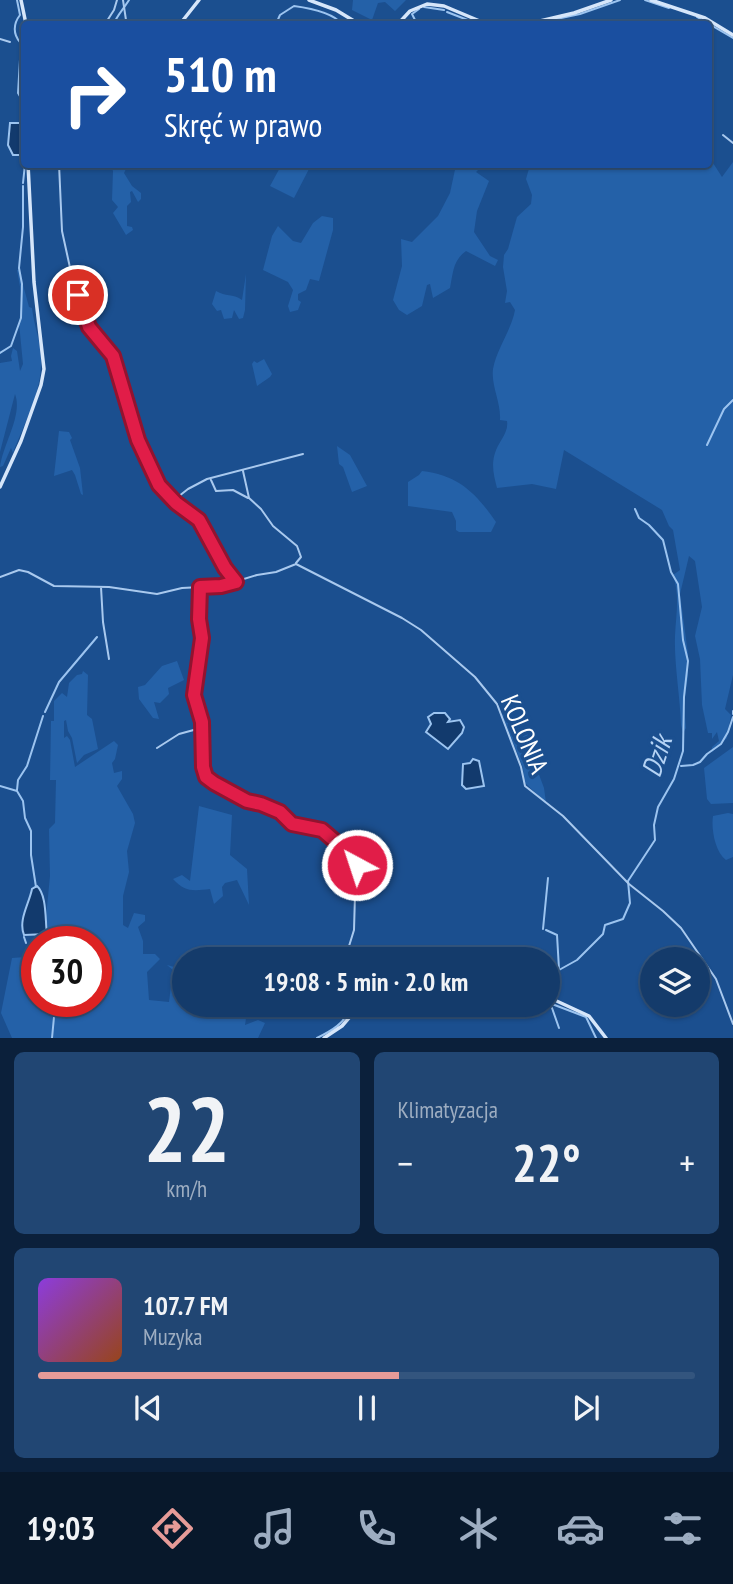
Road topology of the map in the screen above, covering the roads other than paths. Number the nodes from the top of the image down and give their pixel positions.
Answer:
1 (20, 0) edge
2 (117, 0) edge
3 (123, 0) edge
4 (199, 0) edge
5 (309, 0) edge
6 (611, 0) edge
7 (651, 0) edge
8 (25, 21) edge
9 (107, 21) edge
10 (127, 21) edge
11 (182, 21) edge
12 (354, 21) edge
13 (401, 21) edge
14 (480, 21) edge
15 (540, 21) edge
16 (710, 21) edge
17 (712, 22) edge
18 (733, 35) edge
19 (0, 39) edge
20 (10, 42) dead end
21 (723, 135) dead end
22 (733, 143) edge
23 (28, 168) edge
24 (58, 168) edge
25 (303, 454) dead end
26 (243, 470) junction
27 (211, 479) junction
28 (0, 488) edge
29 (249, 498) junction
30 (173, 500) junction
31 (296, 564) junction
32 (0, 577) edge
33 (236, 582) junction
34 (101, 586) junction
35 (200, 587) junction
36 (109, 659) dead end
37 (202, 727) junction
38 (157, 748) dead end
39 (349, 947) edge
40 (560, 1003) edge
41 (349, 1017) edge
42 (733, 1024) edge
43 (324, 1038) edge
44 (606, 1038) edge

1 - 8 main road
2 - 9 street
3 - 10 street
4 - 11 main road
5 - 12 main road
6 - 15 main road
7 - 16 main road
13 - 14 main road
17 - 18 main road
19 - 20 street
21 - 22 street
23 - 28 main road
24 - 30 street
25 - 26 street
26 - 27 street
26 - 29 street
27 - 29 street
27 - 30 street
29 - 31 street
30 - 33 street
31 - 33 street
31 - 42 street, KOLONIA
32 - 34 street
33 - 35 street
34 - 35 street
34 - 36 street
35 - 37 street
37 - 38 street
37 - 39 street
40 - 44 main road
41 - 43 main road

